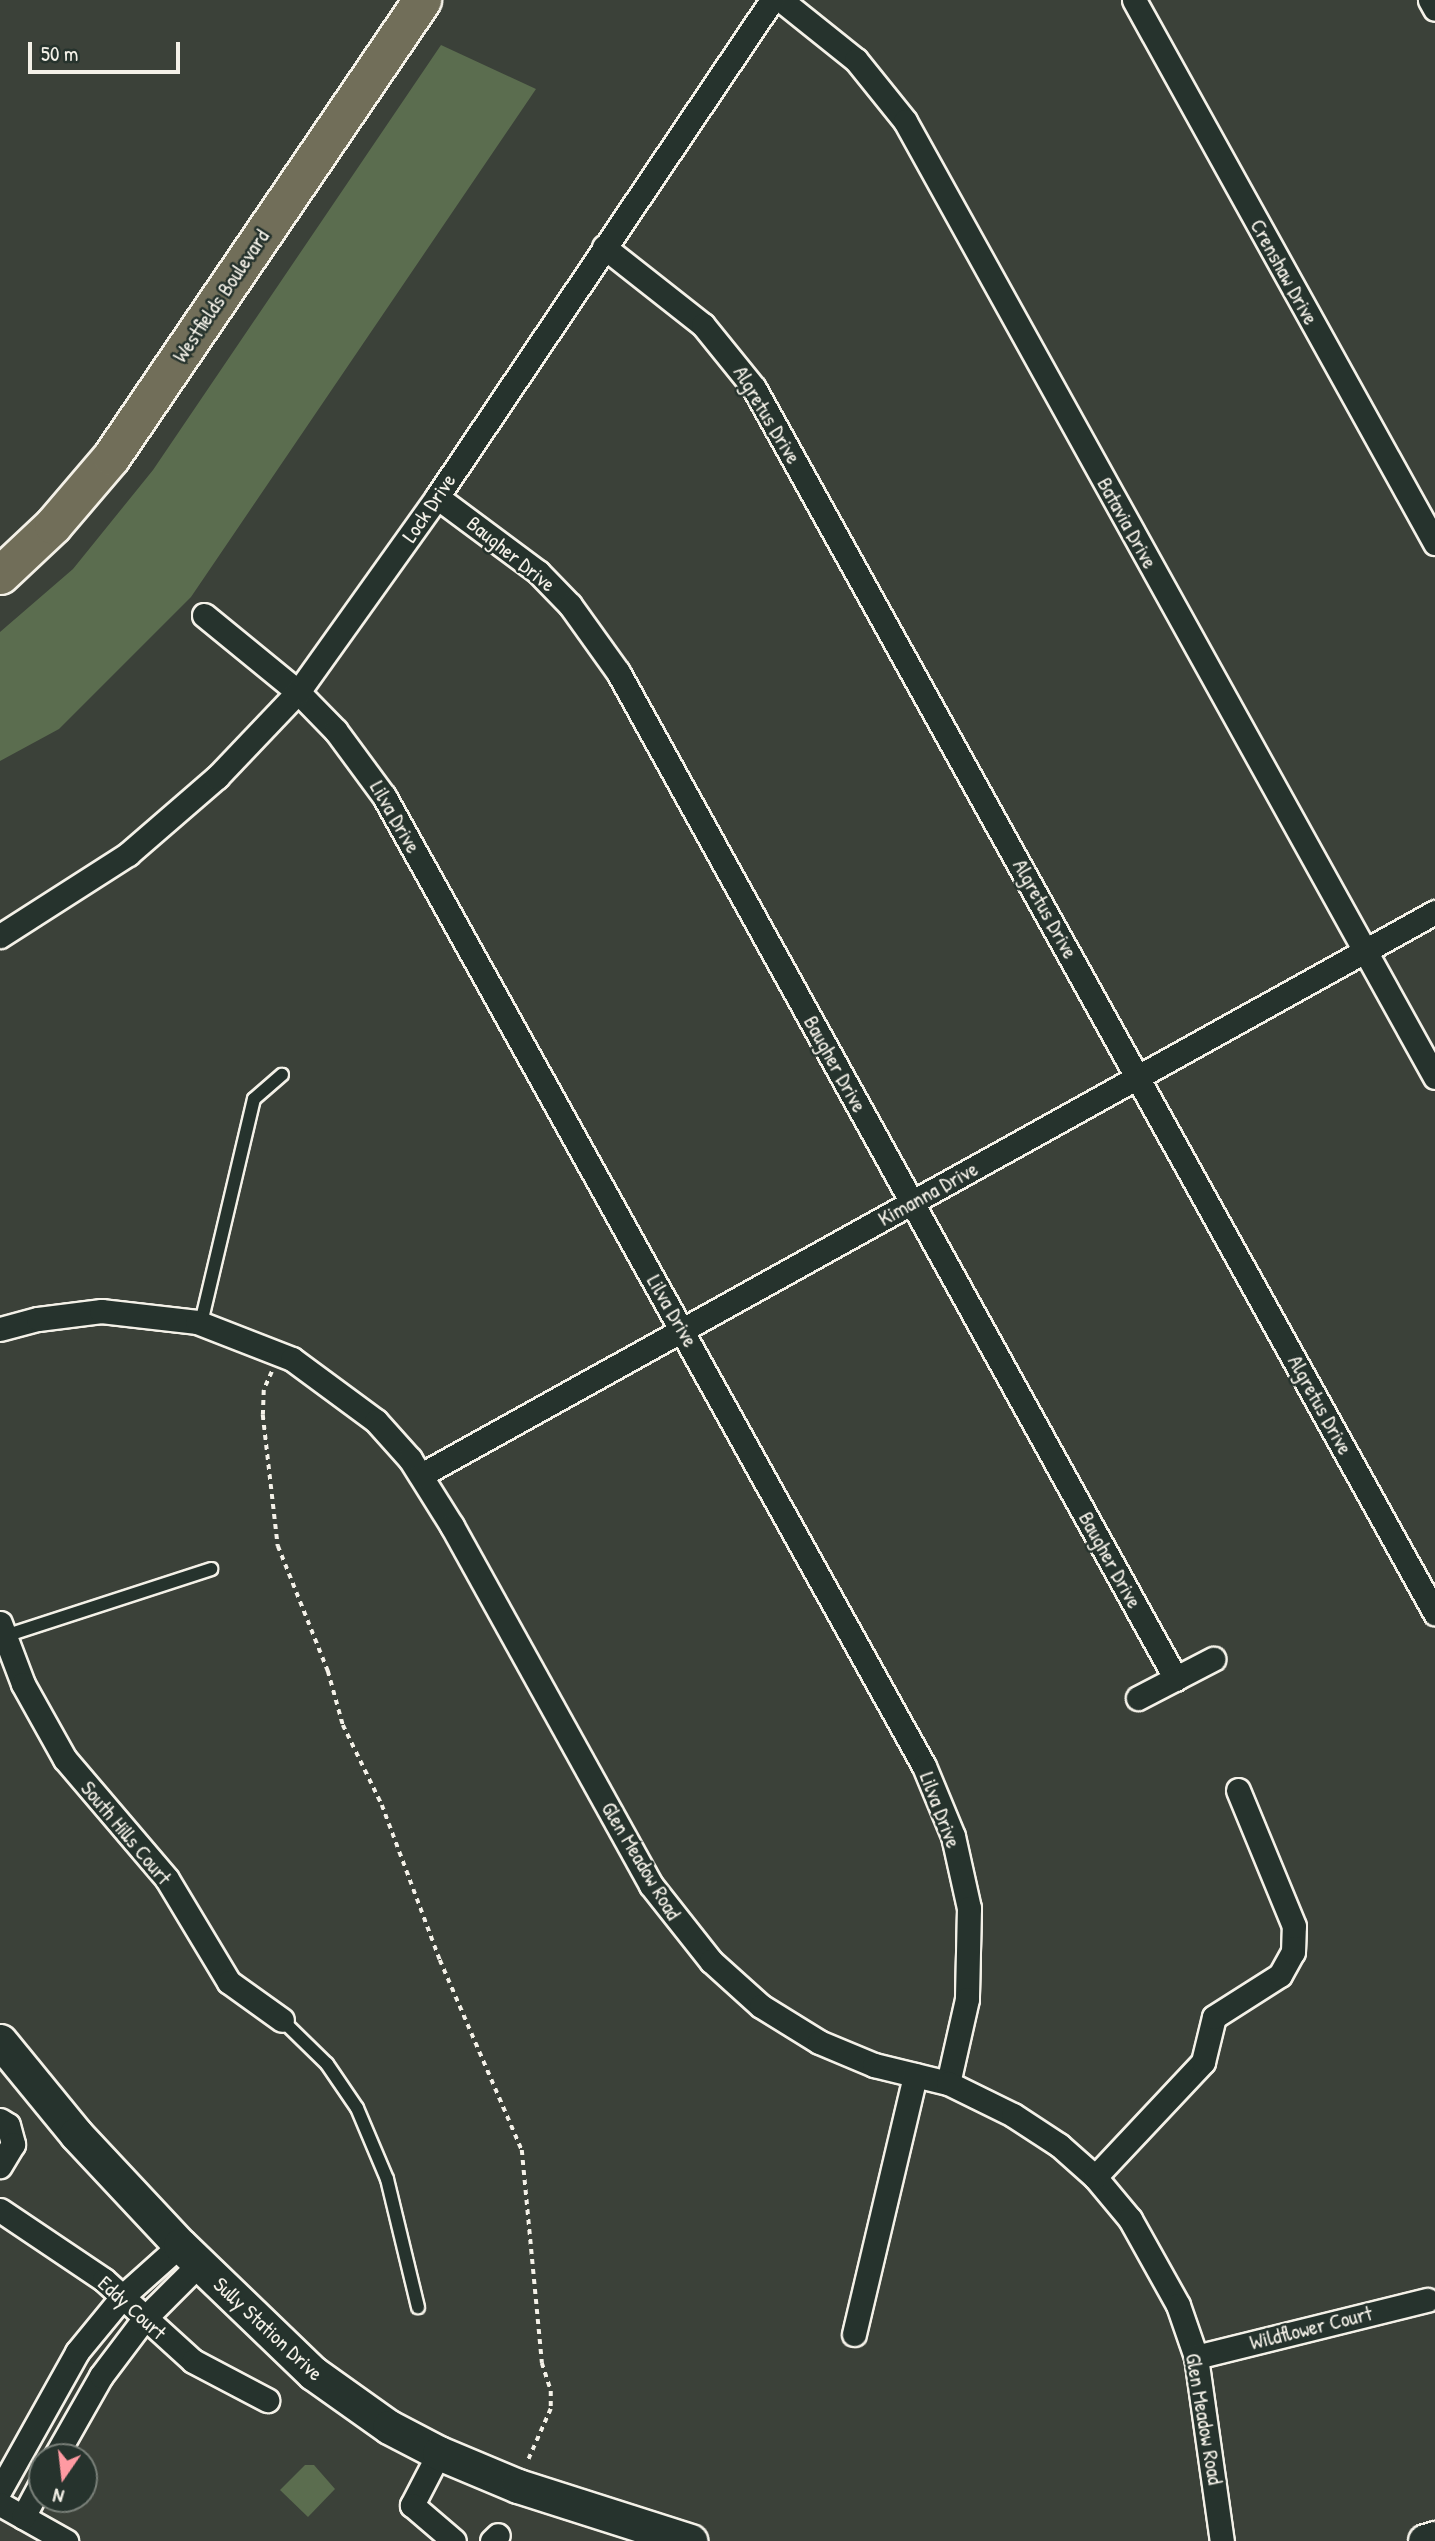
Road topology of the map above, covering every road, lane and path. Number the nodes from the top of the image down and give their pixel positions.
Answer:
1 (392, 0) edge
2 (422, 0) edge
3 (772, 0) edge
4 (781, 0) edge
5 (1133, 0) edge
6 (1430, 0) edge
7 (1435, 9) edge
8 (604, 247) junction
9 (437, 496) junction
10 (0, 541) edge
11 (1435, 543) edge
12 (0, 575) edge
13 (204, 615) dead end
14 (298, 692) junction
15 (1435, 912) edge
16 (0, 936) edge
17 (1365, 951) junction
18 (282, 1075) dead end
19 (1138, 1076) junction
20 (1435, 1076) edge
21 (912, 1202) junction
22 (201, 1323) junction
23 (0, 1329) edge
24 (684, 1331) junction
25 (281, 1353) junction
26 (421, 1475) junction
27 (211, 1569) dead end
28 (1435, 1613) edge
29 (2, 1629) edge
30 (1213, 1659) dead end
31 (1176, 1679) junction
32 (1138, 1698) dead end
33 (1238, 1790) dead end
34 (282, 2020) joint
35 (0, 2041) edge
36 (915, 2075) junction
37 (948, 2083) junction
38 (0, 2119) edge
39 (0, 2166) edge
40 (1095, 2177) junction
41 (0, 2210) edge
42 (190, 2254) junction
43 (123, 2297) junction
44 (1427, 2300) dead end
45 (418, 2307) dead end
46 (145, 2319) junction
47 (854, 2334) dead end
48 (1196, 2357) junction
49 (267, 2400) dead end
50 (63, 2443) edge
51 (439, 2453) junction
52 (518, 2486) junction
53 (0, 2490) edge
54 (0, 2504) edge
55 (28, 2508) edge
56 (23, 2517) junction
57 (1435, 2538) edge
58 (66, 2541) edge
59 (454, 2541) edge
60 (690, 2541) edge
61 (1222, 2541) edge
62 (1425, 2541) edge

1 - 10 main road, Westfields Boulevard
2 - 12 main road, Westfields Boulevard
3 - 8 street, Lock Drive
4 - 17 street, Batavia Drive
5 - 11 street, Crenshaw Drive
6 - 7 street
8 - 9 street, Lock Drive
8 - 19 street, Algretus Drive
9 - 14 street, Lock Drive
9 - 21 street, Baugher Drive
13 - 14 street, Lilva Drive
14 - 16 street, Lock Drive
14 - 24 street, Lilva Drive
15 - 17 street, Kimanna Drive
17 - 19 street, Kimanna Drive
17 - 20 street, Batavia Drive
18 - 22 lane
19 - 21 street, Kimanna Drive
19 - 28 street, Algretus Drive
21 - 24 street, Kimanna Drive
21 - 31 street, Baugher Drive
22 - 23 street, Glen Meadow Road
22 - 25 street, Glen Meadow Road
24 - 26 street, Kimanna Drive
24 - 37 street, Lilva Drive
25 - 26 street, Glen Meadow Road
25 - 52 path
26 - 36 street, Glen Meadow Road
27 - 29 lane
29 - 34 street, South Hills Court
30 - 31 street
31 - 32 street
33 - 40 street
34 - 45 lane
35 - 42 street, Sully Station Drive
36 - 37 street, Glen Meadow Road
36 - 47 street
37 - 40 street, Glen Meadow Road
38 - 39 street
40 - 48 street, Glen Meadow Road
41 - 43 street, Eddy Court
42 - 43 street
42 - 46 street
42 - 51 street, Sully Station Drive
43 - 46 street, Eddy Court
43 - 53 street
44 - 48 street, Wildflower Court
46 - 49 street, Eddy Court
46 - 50 street
48 - 61 street, Glen Meadow Road
51 - 52 street, Sully Station Drive
51 - 59 street
52 - 60 street, Sully Station Drive
54 - 56 street
55 - 56 street
56 - 58 street
57 - 62 street

